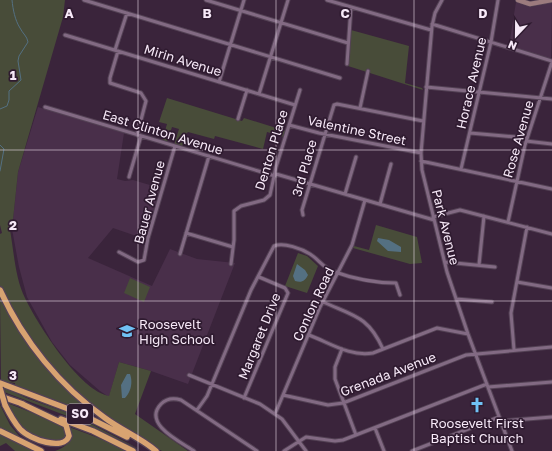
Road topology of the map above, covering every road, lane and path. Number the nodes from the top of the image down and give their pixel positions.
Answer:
1 (84, 0) edge
2 (206, 0) edge
3 (244, 0) edge
4 (288, 0) edge
5 (327, 0) edge
6 (442, 0) edge
7 (498, 0) edge
8 (518, 0) edge
9 (552, 0) edge
10 (530, 2) edge
11 (350, 7) junction
12 (240, 10) junction
13 (127, 13) junction
14 (281, 23) junction
15 (432, 24) junction
16 (431, 30) junction
17 (65, 35) dead end
18 (491, 42) junction
19 (348, 43) junction
20 (230, 44) junction
21 (117, 51) junction
22 (271, 56) junction
23 (552, 61) edge
24 (347, 64) dead end
25 (368, 71) dead end
26 (340, 78) dead end
27 (219, 82) junction
28 (426, 87) junction
29 (247, 90) junction
30 (300, 90) dead end
31 (479, 92) junction
32 (259, 94) junction
33 (540, 97) junction
34 (552, 99) edge
35 (295, 105) junction
36 (45, 107) dead end
37 (360, 108) junction
38 (238, 119) dead end
39 (423, 121) junction
40 (289, 125) junction
41 (470, 133) junction
42 (324, 134) junction
43 (137, 135) junction
44 (141, 136) junction
45 (526, 140) junction
46 (552, 144) edge
47 (175, 146) junction
48 (421, 153) junction
49 (209, 156) junction
50 (356, 156) dead end
51 (421, 161) junction
52 (391, 164) dead end
53 (461, 170) junction
54 (276, 175) junction
55 (129, 178) dead end
56 (516, 181) junction
57 (310, 184) junction
58 (552, 188) edge
59 (345, 194) junction
60 (365, 200) junction
61 (380, 204) junction
62 (303, 215) dead end
63 (484, 216) junction
64 (434, 218) junction
65 (508, 222) junction
66 (527, 227) junction
67 (186, 233) junction
68 (552, 234) edge
69 (233, 247) junction
70 (119, 252) dead end
71 (180, 254) dead end
72 (445, 262) junction
73 (231, 264) dead end
74 (479, 265) junction
75 (495, 267) dead end
76 (339, 273) junction
77 (258, 277) junction
78 (516, 282) junction
79 (552, 288) edge
80 (0, 290) edge
81 (400, 296) dead end
82 (456, 299) junction
83 (323, 302) junction
84 (492, 302) dead end
85 (468, 334) junction
86 (309, 335) junction
87 (552, 346) edge
88 (342, 349) junction
89 (383, 349) junction
90 (514, 350) junction
91 (475, 352) junction
92 (189, 375) dead end
93 (552, 382) edge
94 (0, 383) edge
95 (212, 384) junction
96 (488, 385) junction
97 (0, 388) edge
98 (283, 395) junction
99 (0, 396) edge
100 (244, 398) junction
101 (20, 403) junction
102 (343, 403) junction
103 (4, 405) junction
104 (197, 410) junction
105 (275, 414) junction
106 (499, 417) junction
107 (552, 417) edge
108 (502, 421) junction
109 (375, 428) junction
110 (0, 431) edge
111 (356, 435) junction
112 (299, 442) junction
113 (48, 450) edge
114 (41, 451) edge
115 (133, 451) edge
116 (151, 451) edge
117 (156, 451) edge
118 (194, 451) edge
119 (257, 451) edge
120 (284, 451) edge
121 (306, 451) edge
122 (384, 451) edge
123 (412, 451) edge
124 (511, 451) edge

1 - 13 street
2 - 12 street
3 - 12 street
4 - 14 street
5 - 11 street
6 - 15 street, Park Avenue
7 - 18 street, Horace Avenue
8 - 10 street
9 - 10 street
11 - 16 street
11 - 19 street
12 - 14 street
12 - 20 street
13 - 20 street
13 - 21 street
14 - 19 street
14 - 22 street
15 - 16 street, Park Avenue
15 - 18 street
16 - 28 street, Park Avenue
17 - 21 street, Mirin Avenue
18 - 23 street
18 - 31 street, Horace Avenue
19 - 24 street
20 - 22 street
20 - 27 street
21 - 27 street, Mirin Avenue
21 - 43 street
22 - 26 street
22 - 32 street
23 - 33 street, Rose Avenue
25 - 37 street
27 - 29 street, Mirin Avenue
28 - 31 street
28 - 39 street, Park Avenue
29 - 32 street, Mirin Avenue
29 - 38 street
30 - 35 street, Denton Place
31 - 33 street
31 - 41 street, Horace Avenue
32 - 35 street, Mirin Avenue
33 - 34 street
33 - 45 street, Rose Avenue
35 - 40 street, Denton Place
36 - 43 street, East Clinton Avenue
37 - 39 street
37 - 42 street, 3rd Place
39 - 48 street, Park Avenue
40 - 42 street, Valentine Street
40 - 54 street, Denton Place
41 - 45 street
41 - 53 street, Horace Avenue
42 - 48 street, Valentine Street
42 - 57 street, 3rd Place
43 - 44 street, East Clinton Avenue
44 - 47 street, East Clinton Avenue
44 - 55 street
45 - 46 street
45 - 56 street, Rose Avenue
47 - 49 street, East Clinton Avenue
47 - 70 street, Bauer Avenue
48 - 51 street, Park Avenue
49 - 54 street, East Clinton Avenue
49 - 67 street
50 - 59 street
51 - 53 street
51 - 64 street, Park Avenue
52 - 61 street
53 - 56 street
54 - 57 street, East Clinton Avenue
54 - 69 street, Denton Place
56 - 58 street
56 - 65 street, Rose Avenue
57 - 59 street
57 - 62 street, 3rd Place
59 - 60 street
60 - 61 street
60 - 76 street, Conlon Road
61 - 64 street
63 - 64 street
63 - 65 street
63 - 74 street
64 - 72 street, Park Avenue
65 - 66 street
66 - 68 street
66 - 78 street
67 - 69 street
67 - 71 street
69 - 73 street, Denton Place
72 - 74 street
72 - 82 street, Park Avenue
74 - 75 street
76 - 77 street
76 - 81 street
76 - 83 street, Conlon Road
77 - 95 street
77 - 100 street, Margaret Drive
78 - 79 street
78 - 90 street
80 - 117 highway
82 - 84 street
82 - 85 street, Park Avenue
83 - 86 street, Conlon Road
83 - 89 street
85 - 89 street
85 - 91 street, Park Avenue
86 - 88 street
86 - 98 street, Conlon Road
87 - 90 street, Grenada Avenue
88 - 89 street
88 - 102 street
90 - 91 street, Grenada Avenue
91 - 96 street, Park Avenue
91 - 102 street, Grenada Avenue
92 - 95 street
93 - 96 street
94 - 116 highway, SO
95 - 100 street
95 - 104 street
96 - 106 street, Park Avenue
96 - 109 street
97 - 103 highway, bridge
98 - 102 street, Grenada Avenue
98 - 105 street, Conlon Road
99 - 101 highway, SO
99 - 103 highway, bridge
100 - 105 street
101 - 103 highway
101 - 115 highway, SO
102 - 111 street
103 - 113 highway
104 - 118 street
104 - 119 street
105 - 112 street
106 - 108 street, Park Avenue
106 - 123 street
107 - 108 street
108 - 124 street, Park Avenue
109 - 111 street
109 - 122 street
110 - 114 highway
111 - 112 street
112 - 120 street
112 - 121 street

